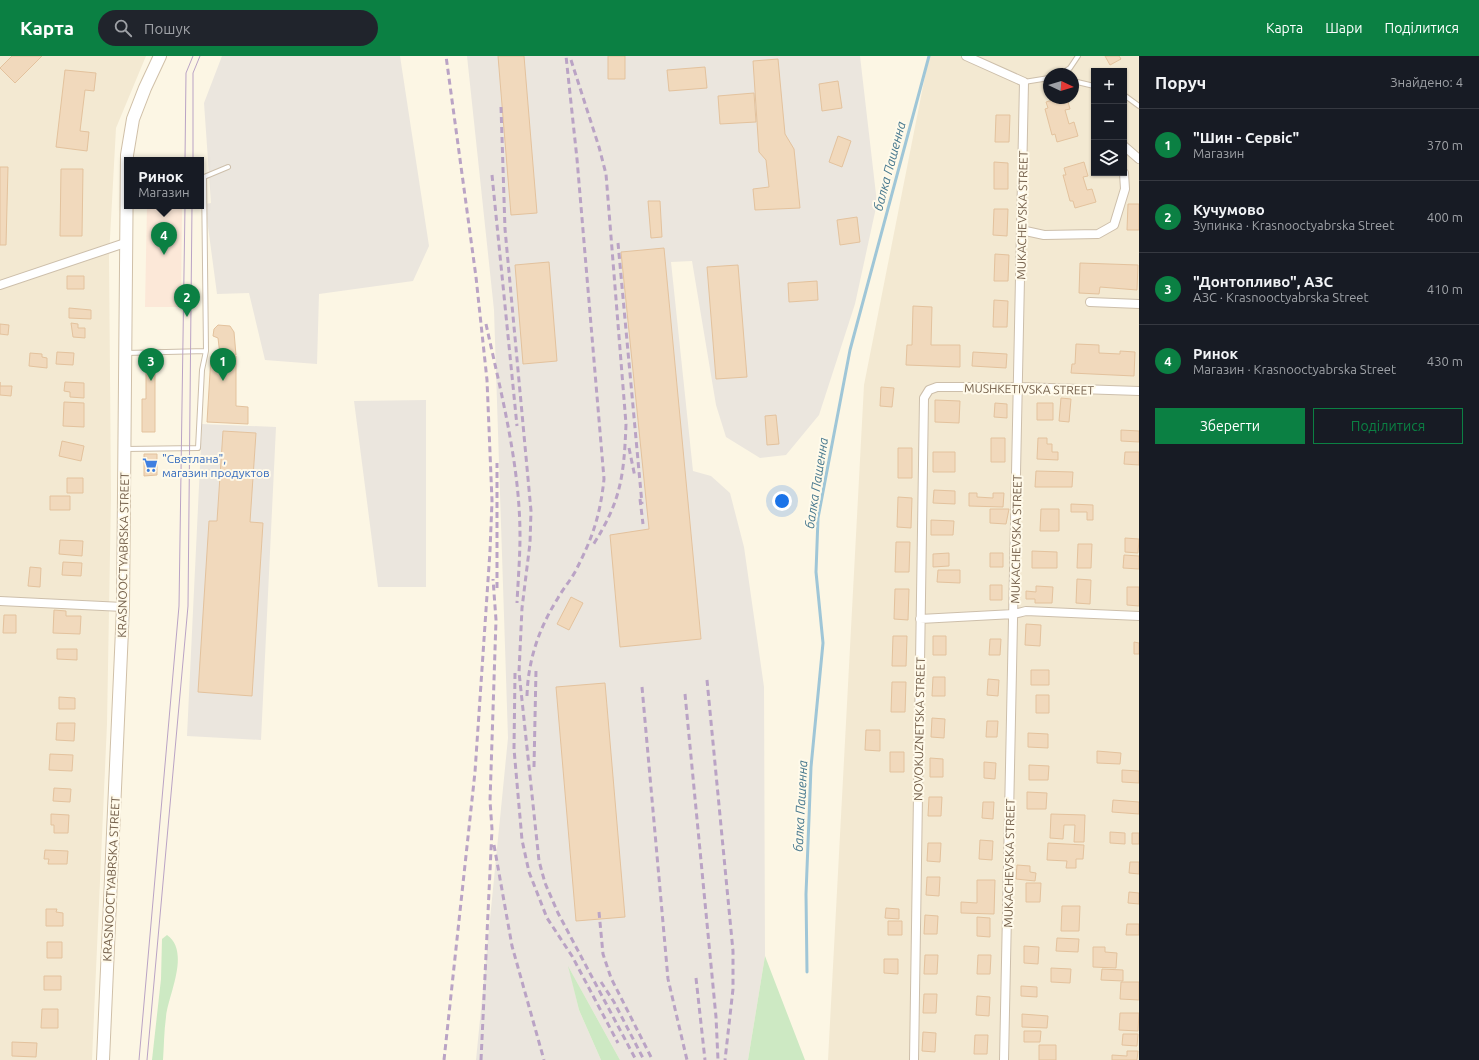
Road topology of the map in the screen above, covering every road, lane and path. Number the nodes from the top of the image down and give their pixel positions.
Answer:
1 (160, 56) edge
2 (966, 56) edge
3 (1078, 56) edge
4 (1070, 68) edge
5 (1043, 79) edge
6 (1024, 82) junction
7 (1079, 82) edge
8 (1091, 85) edge
9 (1127, 98) edge
10 (1139, 106) edge
11 (1127, 149) edge
12 (127, 157) edge
13 (1139, 159) edge
14 (228, 168) dead end
15 (1124, 176) edge
16 (126, 209) edge
17 (1021, 230) junction
18 (125, 243) junction
19 (0, 285) edge
20 (1090, 302) dead end
21 (1139, 304) edge
22 (206, 351) junction
23 (125, 353) junction
24 (1019, 387) junction
25 (1139, 391) edge
26 (924, 398) joint
27 (125, 449) junction
28 (0, 601) edge
29 (123, 607) junction
30 (1014, 614) junction
31 (1139, 616) edge
32 (920, 619) junction
33 (103, 1060) edge
34 (914, 1060) edge
35 (1004, 1060) edge

1 - 12 main road, KRASNOOCTYABRSKA STREET
2 - 6 street
3 - 4 lane
5 - 6 lane
6 - 17 street, MUKACHEVSKA STREET
7 - 8 lane
9 - 10 lane
11 - 13 street
14 - 22 lane
15 - 17 street
16 - 18 main road, KRASNOOCTYABRSKA STREET
17 - 24 street, MUKACHEVSKA STREET
18 - 19 street
18 - 23 main road, KRASNOOCTYABRSKA STREET
20 - 21 street
22 - 23 lane
22 - 27 lane
23 - 27 main road, KRASNOOCTYABRSKA STREET
24 - 25 street, MUSHKETIVSKA STREET
24 - 26 street, MUSHKETIVSKA STREET
24 - 30 street, MUKACHEVSKA STREET
26 - 32 street, NOVOKUZNETSKA STREET
27 - 29 main road, KRASNOOCTYABRSKA STREET
28 - 29 street
29 - 33 main road, KRASNOOCTYABRSKA STREET
30 - 31 street
30 - 32 street
30 - 35 street, MUKACHEVSKA STREET
32 - 34 street, NOVOKUZNETSKA STREET

